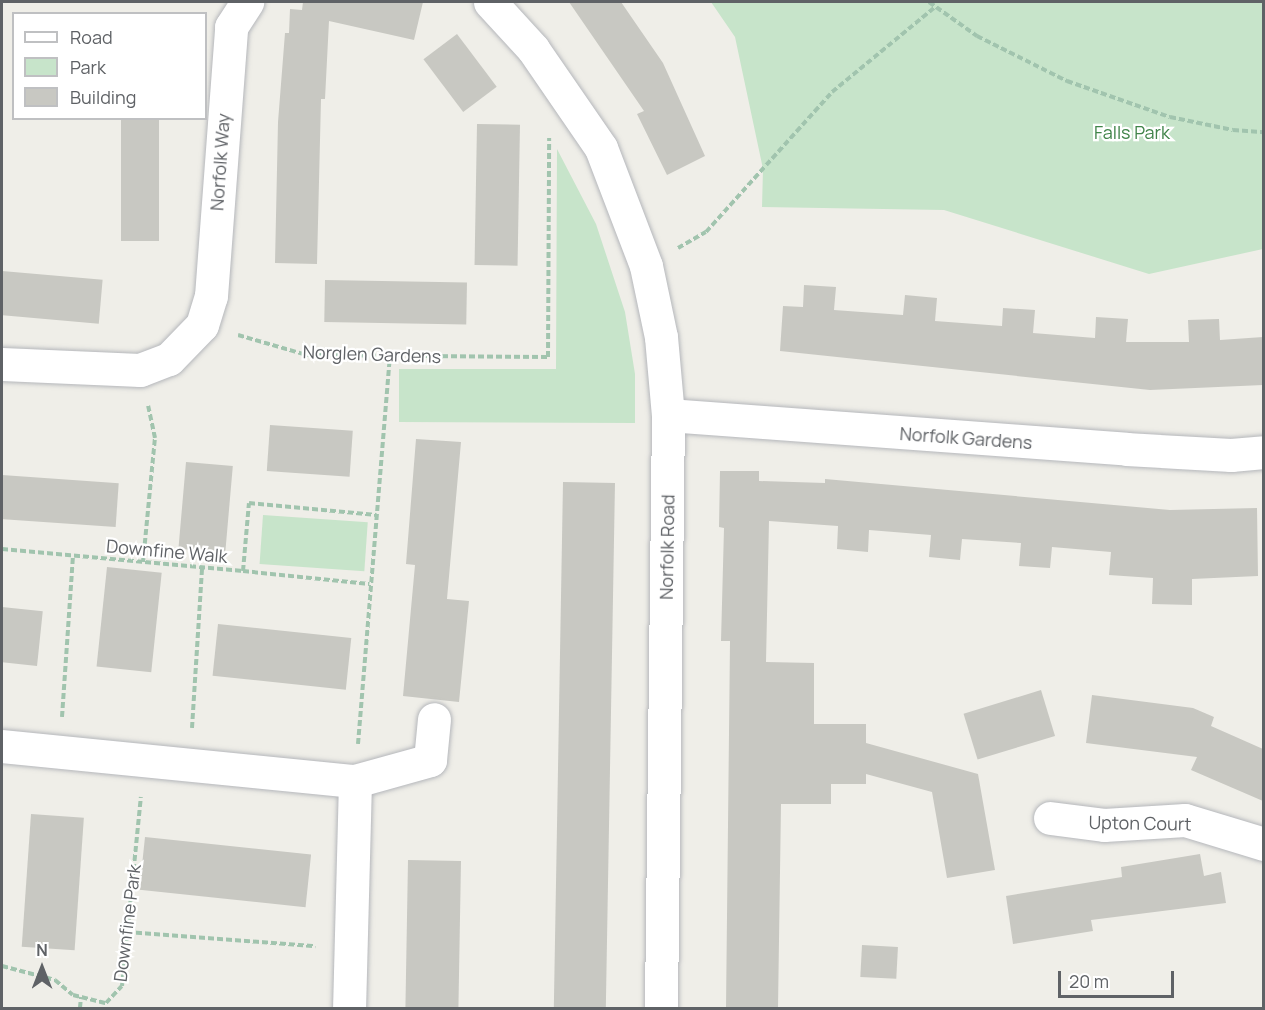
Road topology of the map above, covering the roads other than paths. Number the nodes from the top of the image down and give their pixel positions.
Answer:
1 (247, 2) edge
2 (490, 2) edge
3 (2, 364) edge
4 (668, 415) junction
5 (1263, 452) edge
6 (434, 719) dead end
7 (2, 746) edge
8 (355, 781) junction
9 (1050, 818) dead end
10 (1263, 844) edge
11 (349, 1008) edge
12 (661, 1008) edge

1 - 3 street, Norfolk Way
2 - 4 street, Norfolk Road
4 - 5 street, Norfolk Gardens
4 - 12 street, Norfolk Road
6 - 8 street
7 - 8 street
8 - 11 street
9 - 10 street, Upton Court

